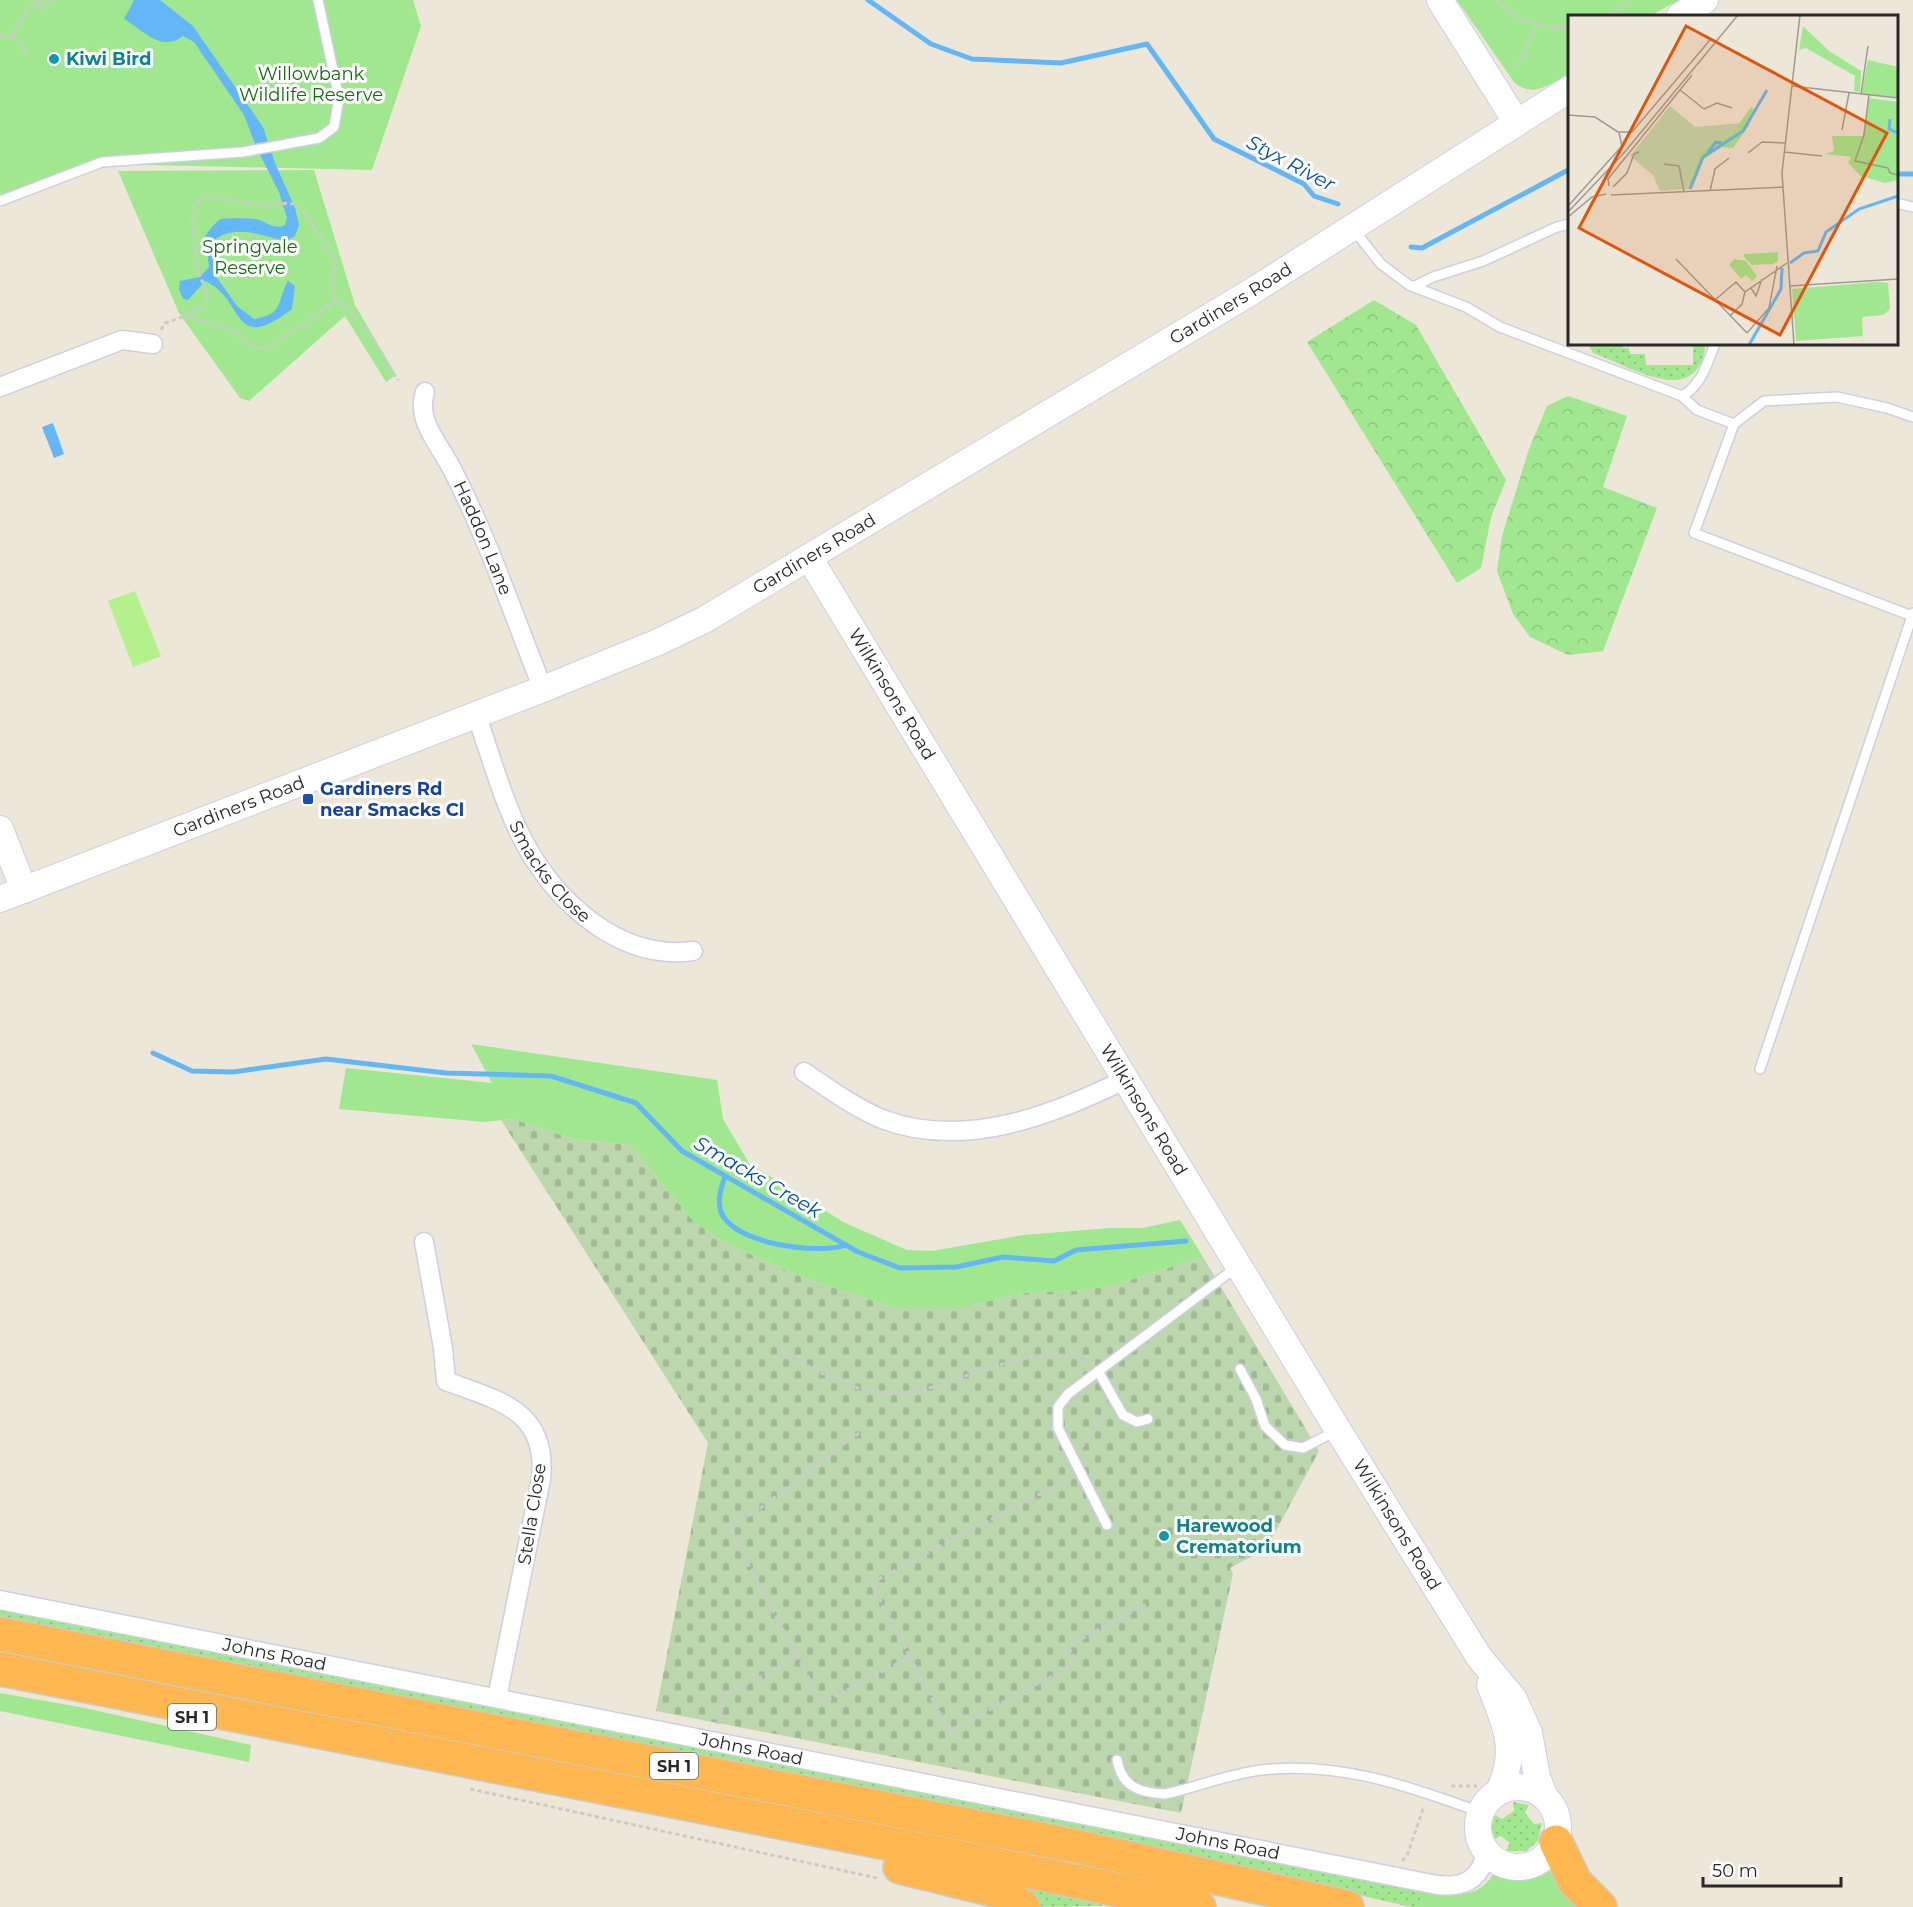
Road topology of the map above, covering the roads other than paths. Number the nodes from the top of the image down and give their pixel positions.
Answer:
1 (318, 0) edge
2 (1440, 0) edge
3 (1705, 0) edge
4 (1682, 15) edge
5 (1568, 90) edge
6 (1517, 123) junction
7 (0, 201) edge
8 (1898, 203) edge
9 (1913, 207) edge
10 (1568, 224) edge
11 (1353, 229) junction
12 (1415, 286) junction
13 (153, 344) road end
14 (1572, 345) edge
15 (1714, 345) edge
16 (1564, 352) junction
17 (0, 387) edge
18 (425, 392) dead end
19 (1682, 396) junction
20 (1913, 417) edge
21 (1734, 424) junction
22 (810, 559) junction
23 (1912, 614) edge
24 (543, 689) junction
25 (476, 714) junction
26 (0, 829) edge
27 (24, 890) junction
28 (0, 899) edge
29 (693, 951) dead end
30 (1760, 1069) dead end
31 (804, 1072) dead end
32 (1124, 1080) junction
33 (424, 1242) dead end
34 (1238, 1266) junction
35 (1240, 1369) dead end
36 (1098, 1371) junction
37 (1148, 1419) dead end
38 (1338, 1430) junction
39 (1107, 1526) dead end
40 (0, 1600) edge
41 (0, 1634) edge
42 (1479, 1657) junction
43 (0, 1670) edge
44 (497, 1698) junction
45 (1117, 1760) dead end
46 (1491, 1787) junction
47 (1545, 1797) junction
48 (1480, 1812) junction
49 (1556, 1842) junction
50 (1486, 1852) junction
51 (1023, 1907) edge
52 (1199, 1907) edge
53 (1347, 1907) edge
54 (1600, 1907) edge

1 - 7 lane
2 - 6 street
3 - 4 street
5 - 6 street, Gardiners Road
6 - 11 street, Gardiners Road
8 - 9 lane
10 - 12 lane
11 - 12 lane
11 - 22 street, Gardiners Road
12 - 16 lane
13 - 17 street
14 - 16 lane
15 - 19 lane
16 - 19 lane
18 - 24 street, Haddon Lane
19 - 21 lane
20 - 21 lane
21 - 23 lane
22 - 24 street, Gardiners Road
22 - 32 street, Wilkinsons Road
23 - 30 lane
24 - 25 street, Gardiners Road
25 - 27 street, Gardiners Road
25 - 29 street, Smacks Close
26 - 27 street
27 - 28 street, Gardiners Road
31 - 32 street
32 - 34 street, Wilkinsons Road
33 - 44 street, Stella Close
34 - 36 lane
34 - 38 street, Wilkinsons Road
35 - 38 lane
36 - 37 lane
36 - 39 lane
38 - 42 street, Wilkinsons Road
40 - 44 street, Johns Road
41 - 53 highway, Johns Road / SH 1
42 - 46 street, Wilkinsons Road
42 - 47 street, Wilkinsons Road
43 - 51 highway, SH 1
43 - 52 highway, SH 1
44 - 50 street, Johns Road
45 - 48 lane
46 - 47 street
46 - 48 street
47 - 49 street
48 - 50 street
49 - 50 street
49 - 54 highway

